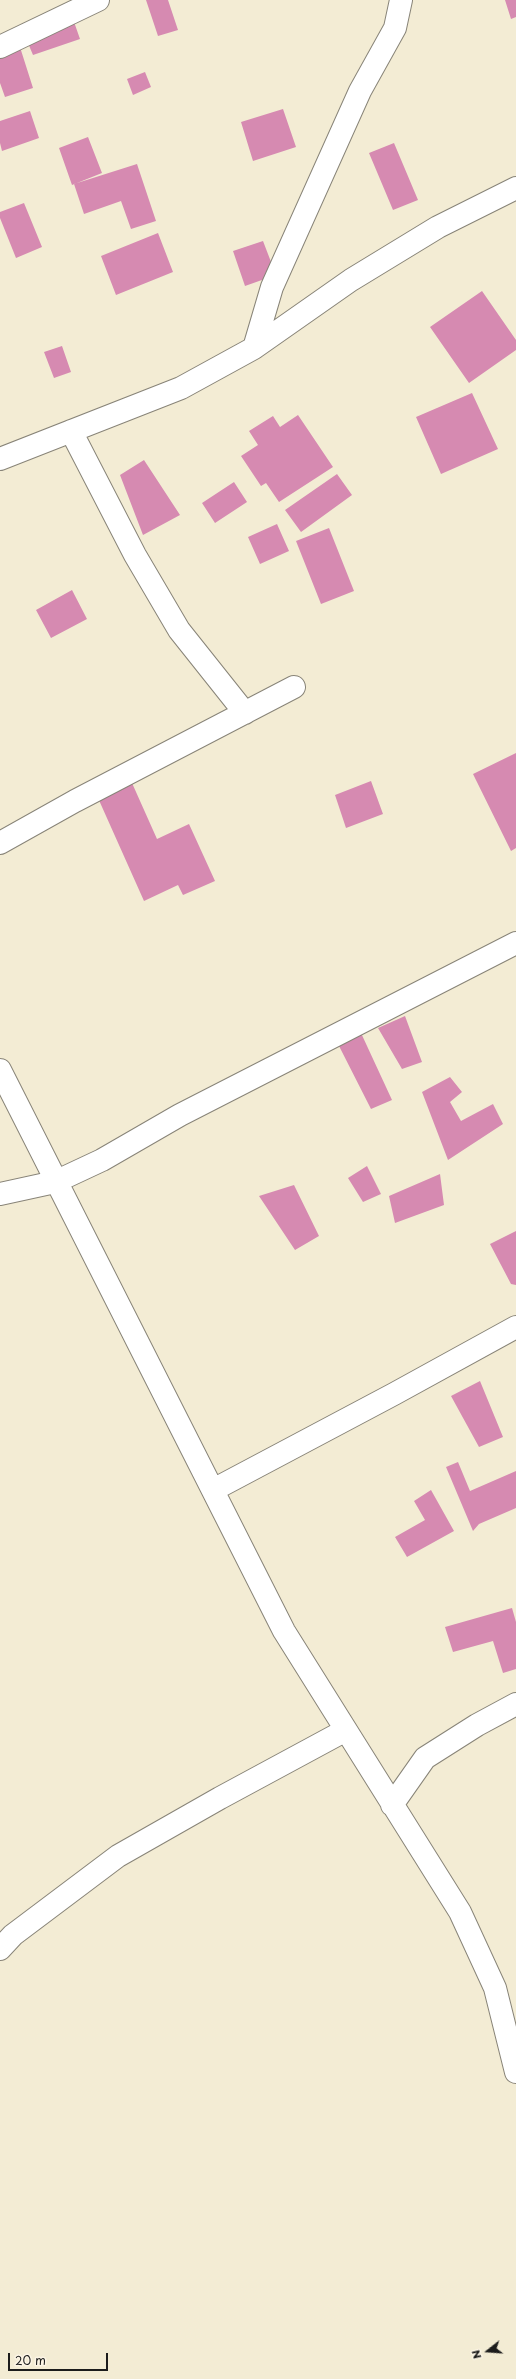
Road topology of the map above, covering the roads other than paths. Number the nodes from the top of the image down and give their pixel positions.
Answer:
1 (98, 0) edge
2 (401, 0) edge
3 (0, 47) edge
4 (516, 188) edge
5 (254, 348) junction
6 (71, 431) junction
7 (0, 459) edge
8 (294, 687) dead end
9 (245, 713) junction
10 (0, 843) edge
11 (516, 944) edge
12 (0, 1070) edge
13 (56, 1182) junction
14 (0, 1194) edge
15 (516, 1326) edge
16 (214, 1490) junction
17 (516, 1704) edge
18 (346, 1730) junction
19 (392, 1805) junction
20 (0, 1949) edge
21 (516, 2071) edge

1 - 3 street
2 - 5 street
4 - 5 street
5 - 6 street
6 - 7 street
6 - 9 street
8 - 9 street
9 - 10 street
11 - 13 street
12 - 13 street
13 - 14 street
13 - 16 street
15 - 16 street
16 - 18 street
17 - 19 street
18 - 19 street
18 - 20 street
19 - 21 street

